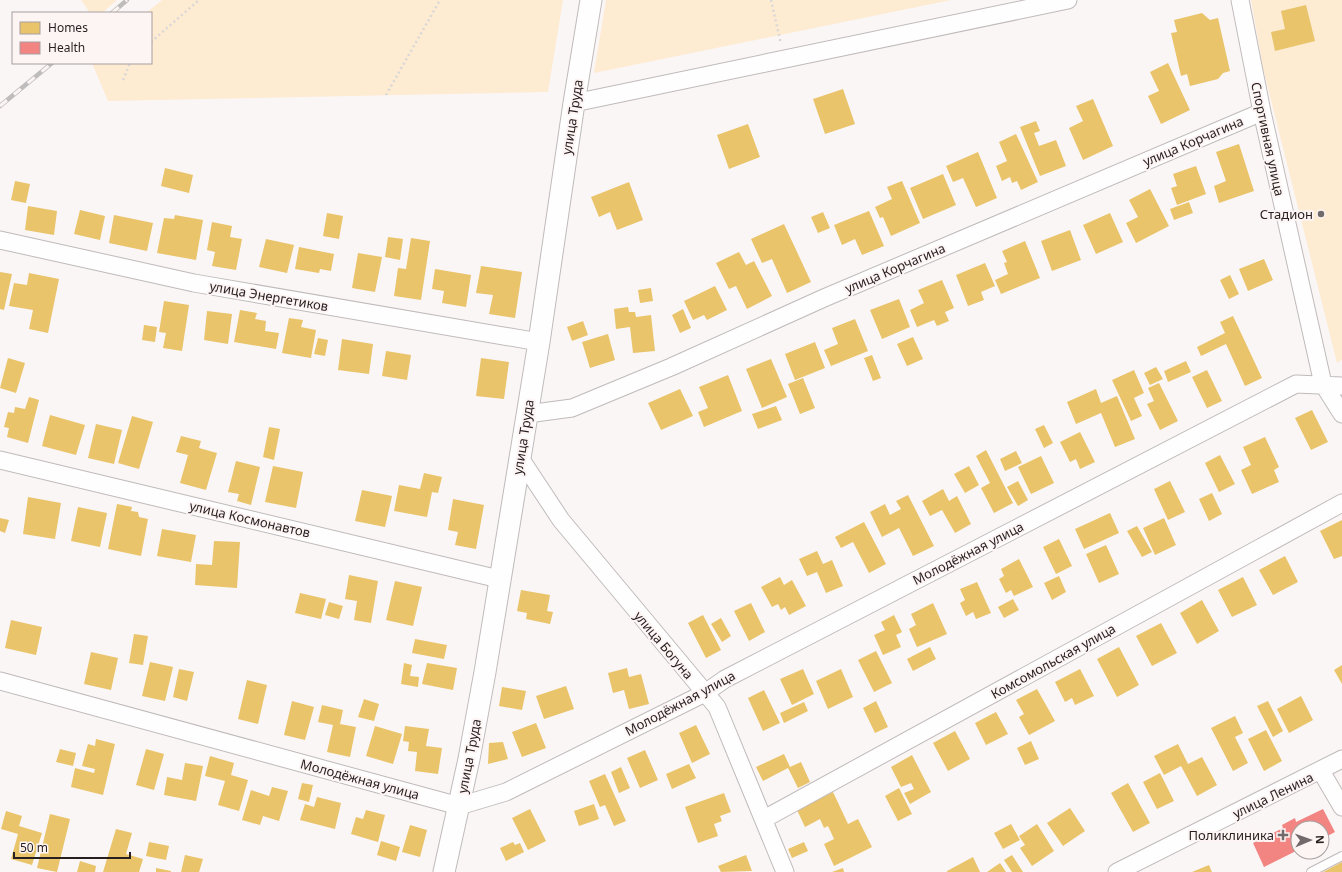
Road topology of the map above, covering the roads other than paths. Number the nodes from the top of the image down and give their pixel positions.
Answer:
1 (591, 0) edge
2 (1068, 0) edge
3 (1240, 0) edge
4 (574, 103) junction
5 (1262, 112) junction
6 (0, 240) edge
7 (539, 342) junction
8 (1323, 384) junction
9 (1342, 386) edge
10 (527, 414) junction
11 (1342, 414) edge
12 (520, 458) junction
13 (0, 460) edge
14 (1342, 503) edge
15 (499, 579) junction
16 (0, 680) edge
17 (705, 693) junction
18 (1342, 759) edge
19 (1321, 771) junction
20 (459, 806) junction
21 (1342, 807) edge
22 (764, 819) junction
23 (1342, 856) edge
24 (444, 872) edge
25 (785, 872) edge
26 (1117, 872) edge
27 (1311, 872) edge

1 - 4 street, улица Труда
2 - 4 street
3 - 5 street, Спортивная улица
4 - 7 street, улица Труда
5 - 8 street, Спортивная улица
5 - 10 street, улица Корчагина
6 - 7 street, улица Энергетиков
7 - 10 street, улица Труда
8 - 9 street, Молодёжная улица
8 - 11 street, Спортивная улица
8 - 17 street, Молодёжная улица
10 - 12 street, улица Труда
12 - 15 street, улица Труда
12 - 17 street, улица Богуна
13 - 15 street, улица Космонавтов
14 - 22 street, Комсомольская улица
15 - 20 street, улица Труда
16 - 20 street, Молодёжная улица
17 - 20 street, Молодёжная улица
17 - 22 street, улица Богуна
18 - 19 street, улица Ленина
19 - 21 street
19 - 26 street, улица Ленина
20 - 24 street, улица Труда
22 - 25 street, улица Богуна
23 - 27 lane

